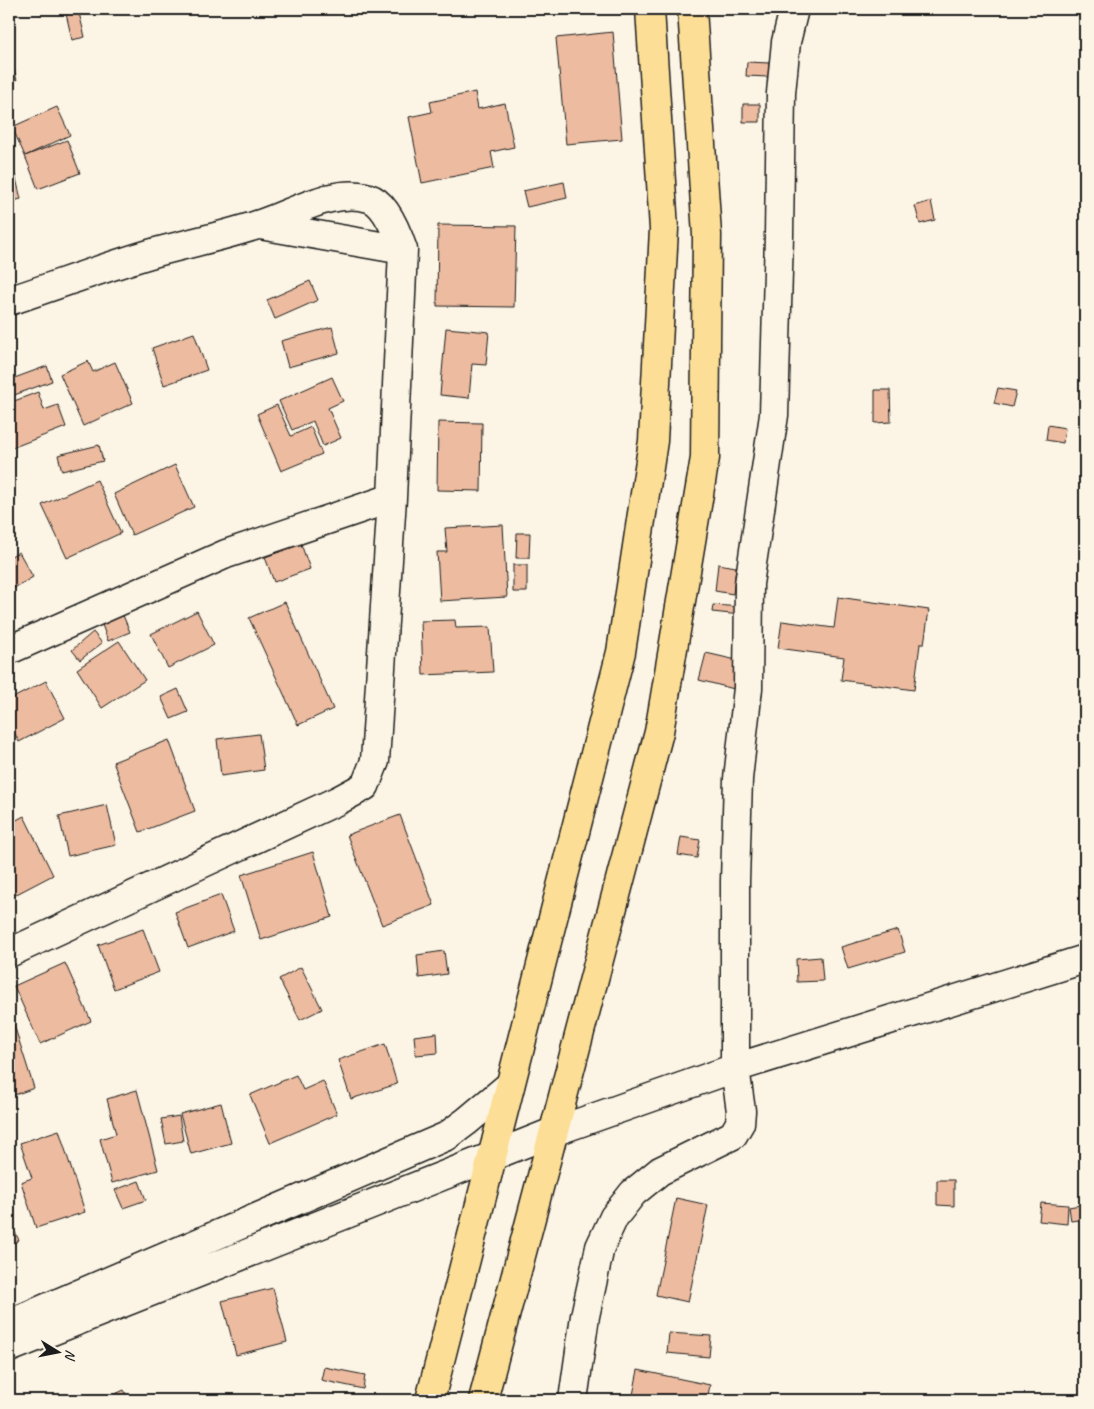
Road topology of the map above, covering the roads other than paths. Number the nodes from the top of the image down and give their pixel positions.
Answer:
1 (650, 9) edge
2 (692, 9) edge
3 (794, 9) edge
4 (260, 224) junction
5 (404, 250) junction
6 (9, 301) edge
7 (392, 498) junction
8 (9, 650) edge
9 (9, 953) edge
10 (1085, 959) edge
11 (735, 1068) junction
12 (510, 1085) junction
13 (554, 1132) junction
14 (492, 1155) junction
15 (9, 1324) edge
16 (9, 1348) edge
17 (430, 1400) edge
18 (483, 1400) edge
19 (573, 1400) edge

1 - 12 highway
2 - 13 highway
3 - 11 street
4 - 5 street
4 - 5 street
4 - 6 street
5 - 7 street
7 - 8 street
7 - 9 street
10 - 11 street
11 - 13 street
11 - 19 street
12 - 14 highway
12 - 15 street
13 - 14 street
13 - 18 highway
14 - 16 street
14 - 17 highway

